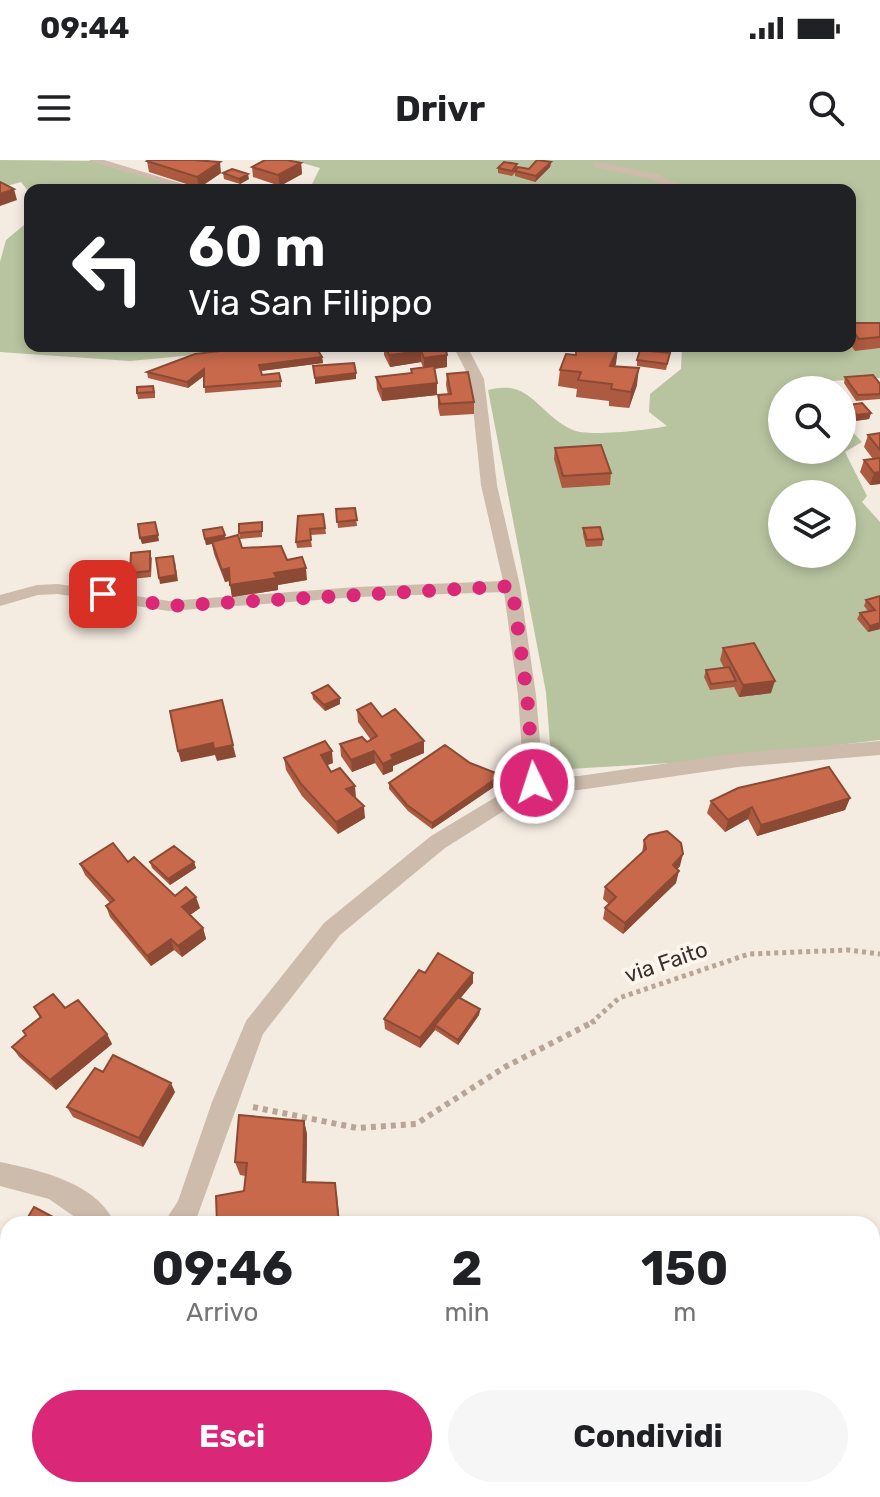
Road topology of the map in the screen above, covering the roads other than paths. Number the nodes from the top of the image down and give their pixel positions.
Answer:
1 (93, 160) edge
2 (598, 165) dead end
3 (177, 184) edge
4 (674, 184) edge
5 (463, 352) edge
6 (512, 586) junction
7 (0, 601) edge
8 (880, 748) edge
9 (534, 783) junction
10 (0, 1174) edge
11 (94, 1216) edge
12 (182, 1216) edge

1 - 3 street
2 - 4 street
5 - 6 street
6 - 7 street
6 - 9 street
8 - 9 street
9 - 12 street
10 - 11 street

